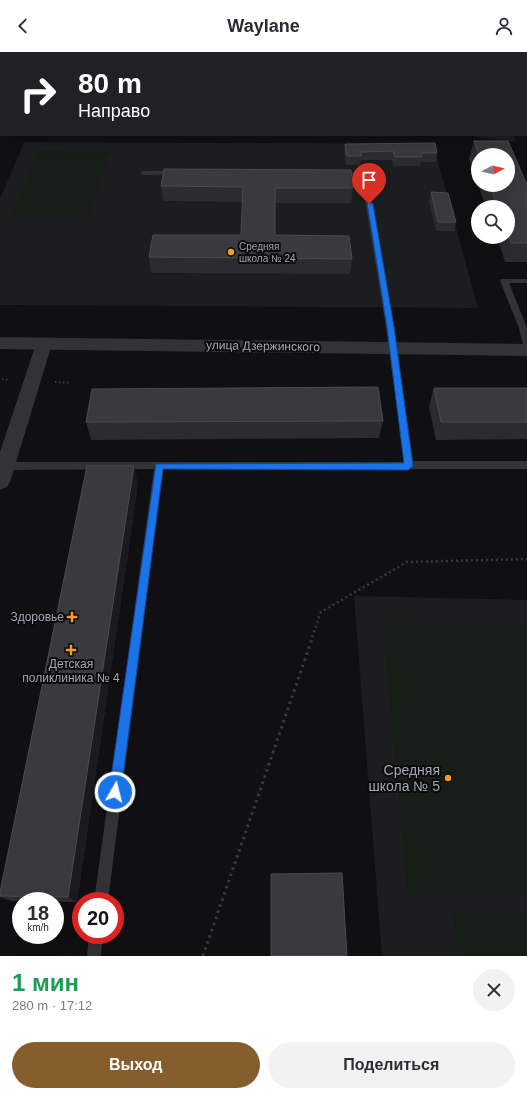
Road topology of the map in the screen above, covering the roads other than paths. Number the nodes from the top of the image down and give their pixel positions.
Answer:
1 (143, 173) dead end
2 (182, 173) edge
3 (333, 174) edge
4 (527, 281) edge
5 (0, 343) edge
6 (44, 344) junction
7 (527, 345) edge
8 (393, 348) junction
9 (527, 350) edge
10 (527, 465) edge
11 (159, 466) junction
12 (408, 466) junction
13 (2, 474) edge
14 (102, 892) edge
15 (95, 944) edge
16 (94, 956) edge

1 - 2 lane
3 - 8 lane
4 - 7 lane
5 - 6 street, улица Дзержинского
6 - 8 street, улица Дзержинского
6 - 13 street
8 - 9 street, улица Дзержинского
8 - 12 lane
10 - 12 lane
11 - 12 lane
11 - 13 lane
11 - 14 lane
15 - 16 lane

